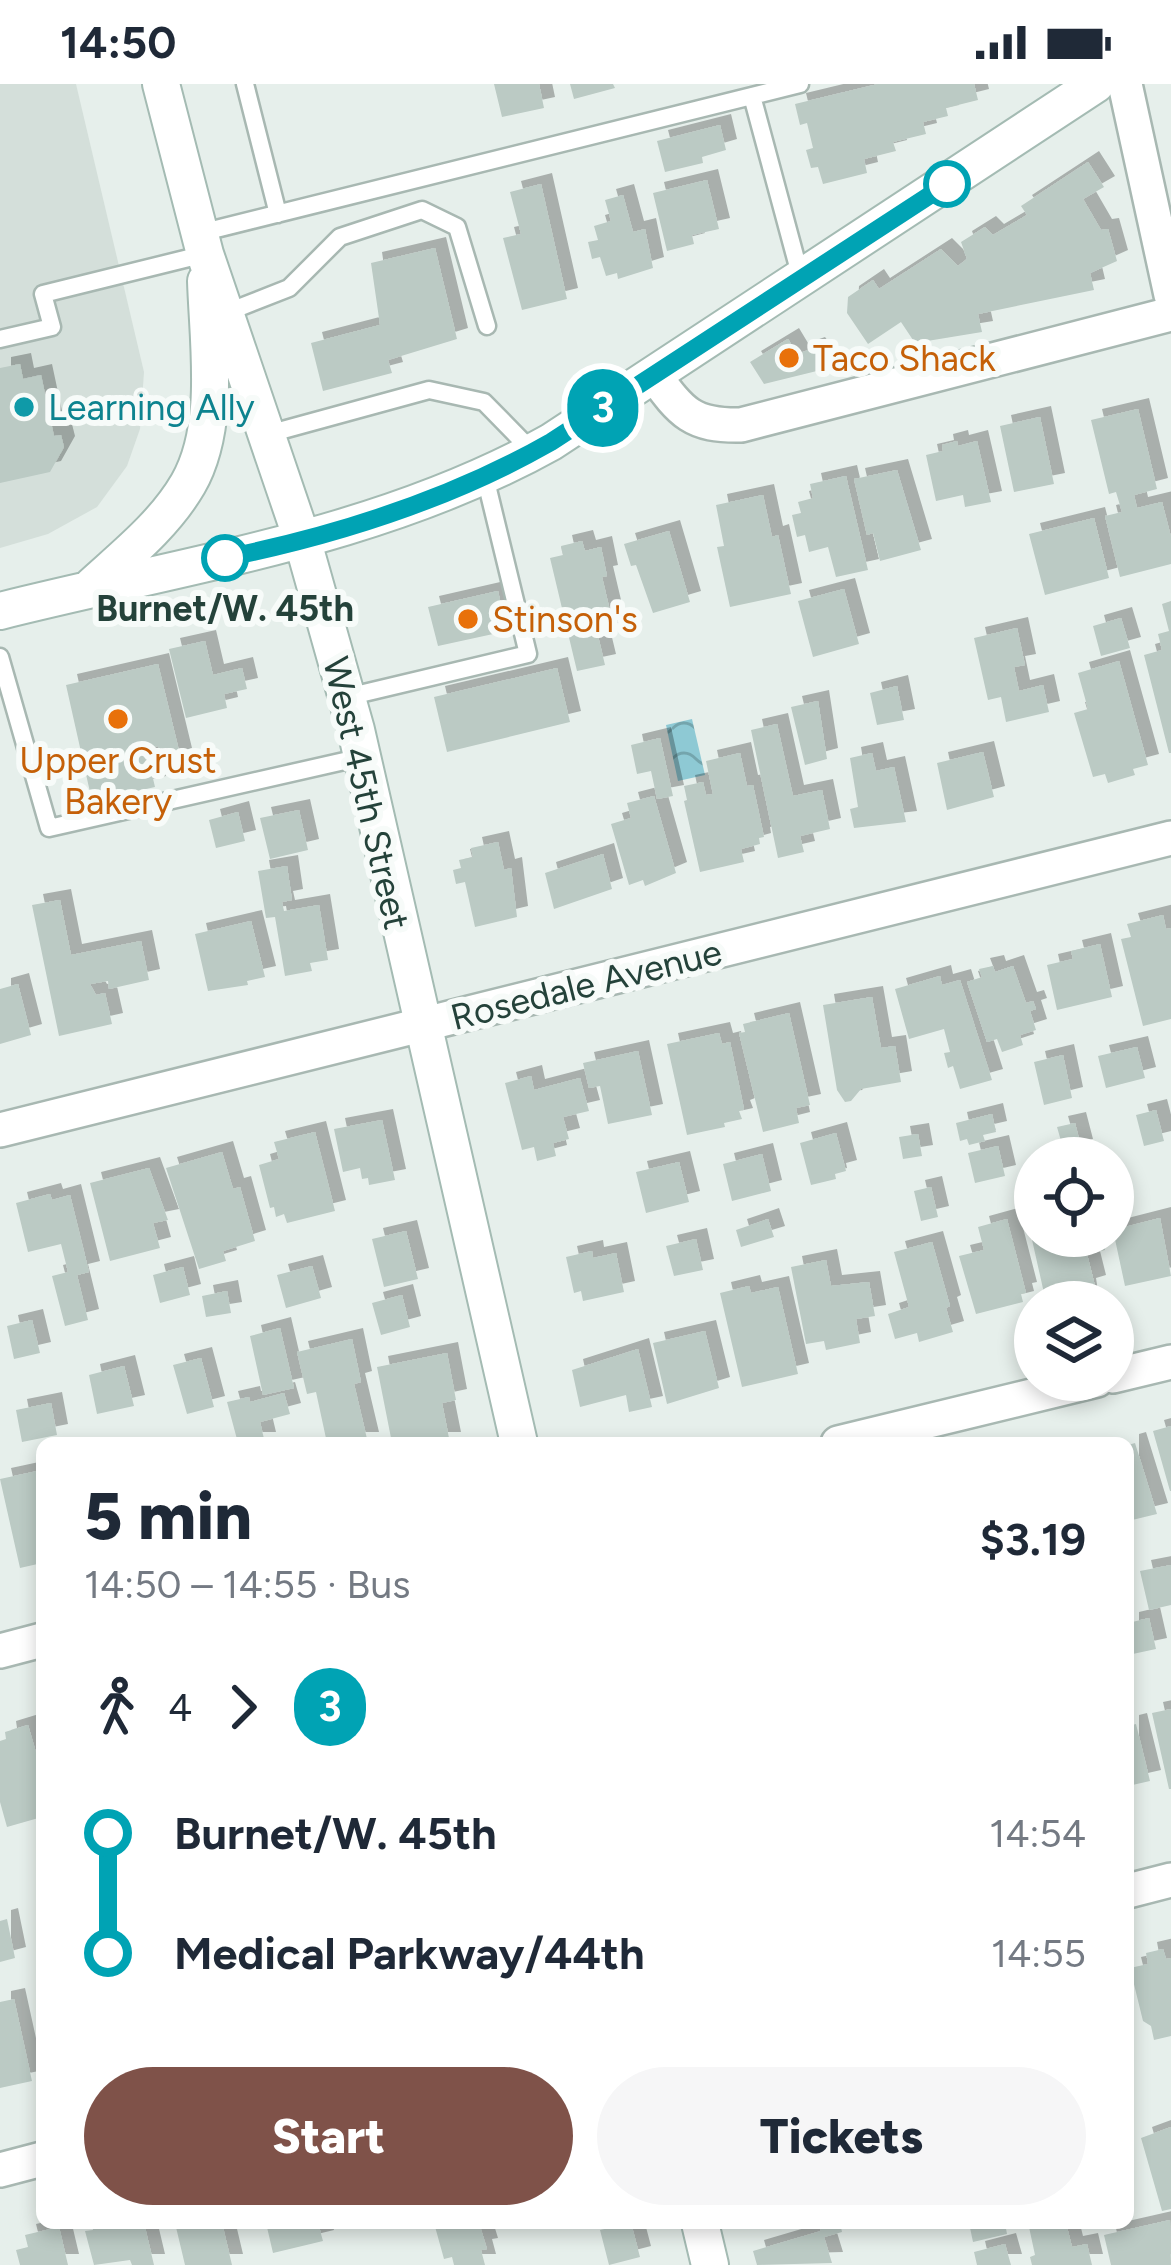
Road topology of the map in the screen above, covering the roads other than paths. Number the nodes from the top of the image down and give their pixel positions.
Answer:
1 (161, 84) edge
2 (245, 84) edge
3 (800, 84) edge
4 (1096, 84) edge
5 (1126, 84) edge
6 (752, 96) junction
7 (278, 214) junction
8 (202, 243) junction
9 (802, 279) junction
10 (1171, 295) edge
11 (228, 312) junction
12 (1171, 314) edge
13 (487, 326) dead end
14 (0, 339) edge
15 (654, 375) junction
16 (268, 434) junction
17 (532, 452) junction
18 (485, 477) junction
19 (303, 542) junction
20 (88, 589) junction
21 (0, 611) edge
22 (0, 656) edge
23 (346, 697) junction
24 (362, 757) junction
25 (1171, 838) edge
26 (422, 1025) junction
27 (0, 1130) edge
28 (1171, 1362) edge
29 (1134, 1371) edge
30 (1014, 1400) edge
31 (518, 1437) edge
32 (863, 1437) edge
33 (36, 1642) edge
34 (0, 1651) edge
35 (1171, 1880) edge
36 (1134, 1889) edge
37 (36, 2161) edge
38 (0, 2170) edge
39 (701, 2229) edge
40 (710, 2265) edge

1 - 8 main road, West 45th Street
2 - 7 lane
3 - 6 lane
4 - 9 main road
5 - 10 street
6 - 7 lane
6 - 9 lane
7 - 8 lane
8 - 11 main road, West 45th Street
8 - 14 lane
8 - 20 main road
9 - 15 main road
11 - 13 lane
11 - 16 main road, West 45th Street
12 - 15 street
15 - 17 main road
16 - 17 lane
16 - 19 main road, West 45th Street
17 - 18 main road
18 - 19 main road
18 - 23 lane
19 - 20 main road
19 - 23 main road, West 45th Street
20 - 21 main road
22 - 24 lane
23 - 24 main road, West 45th Street
24 - 26 main road, West 45th Street
25 - 26 street, Rosedale Avenue
26 - 27 street, Rosedale Avenue
26 - 31 main road, West 45th Street
28 - 29 street
30 - 32 street
33 - 34 street
35 - 36 street
37 - 38 street
39 - 40 main road

